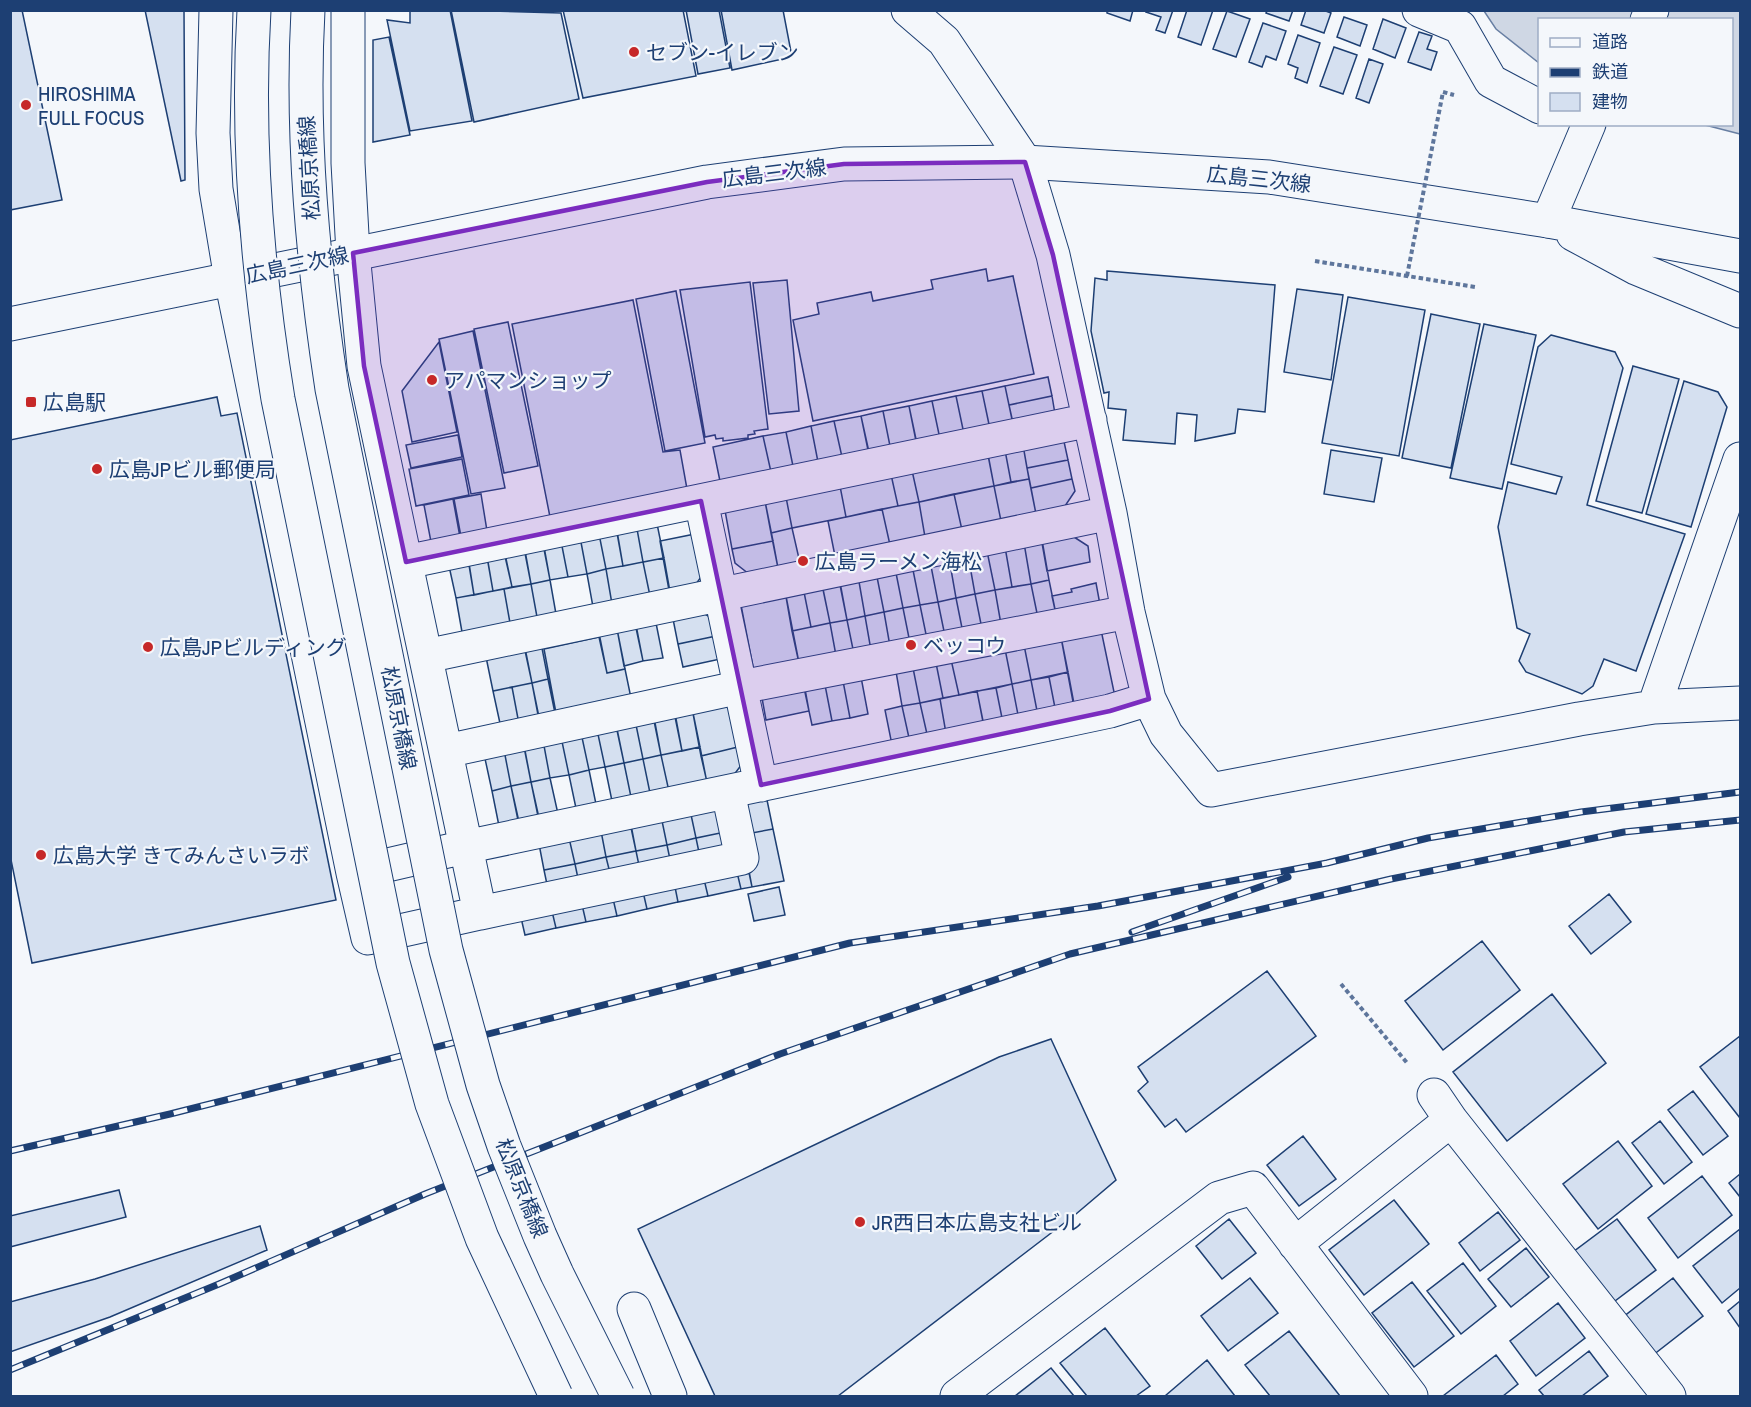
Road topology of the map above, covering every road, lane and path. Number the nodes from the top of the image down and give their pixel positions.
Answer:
1 (216, 10) edge
2 (254, 10) edge
3 (308, 10) edge
4 (348, 10) edge
5 (908, 10) edge
6 (1419, 10) edge
7 (1454, 95) dead end
8 (1538, 106) edge
9 (1588, 126) edge
10 (1025, 162) junction
11 (1548, 221) junction
12 (353, 253) junction
13 (1740, 256) edge
14 (1315, 261) dead end
15 (1407, 276) junction
16 (231, 279) junction
17 (1475, 287) dead end
18 (1740, 311) edge
19 (10, 324) edge
20 (1090, 420) junction
21 (1740, 459) edge
22 (701, 501) junction
23 (1110, 513) junction
24 (406, 562) junction
25 (720, 595) junction
26 (1128, 612) junction
27 (426, 656) junction
28 (741, 687) junction
29 (1149, 699) junction
30 (1740, 703) edge
31 (1654, 707) junction
32 (446, 751) junction
33 (761, 785) junction
34 (728, 792) junction
35 (465, 847) junction
36 (353, 873) junction
37 (480, 913) junction
38 (1341, 984) dead end
39 (1443, 1107) junction
40 (1295, 1244) junction
41 (634, 1309) dead end
42 (556, 1396) edge
43 (618, 1396) edge
44 (670, 1396) edge
45 (957, 1396) edge
46 (1411, 1396) edge
47 (1670, 1396) edge

1 - 16 street
2 - 42 street, bridge
3 - 43 street, 松原京橋線, bridge
4 - 12 street
5 - 10 street
6 - 8 street
7 - 15 path, bridge
9 - 11 street
10 - 11 street, 広島三次線
10 - 12 street, 広島三次線
10 - 20 street
11 - 13 street, 広島三次線
11 - 18 street, 広島三次線
12 - 16 street, 広島三次線
12 - 24 street
14 - 15 path
15 - 17 path
16 - 19 street, 広島三次線
16 - 36 street
20 - 22 street
20 - 23 street
21 - 31 street
22 - 24 street
22 - 25 street
23 - 25 street
23 - 26 street
24 - 27 street
25 - 27 street
25 - 28 street
26 - 28 street
26 - 29 street
27 - 32 street
28 - 32 street
28 - 33 street
29 - 31 street
29 - 33 street
30 - 31 street
32 - 35 street
33 - 34 street
34 - 35 street
34 - 37 street
35 - 36 street
35 - 37 street
36 - 37 street
38 - 39 path
39 - 40 street
39 - 47 street
40 - 45 street
40 - 46 street
41 - 44 street

